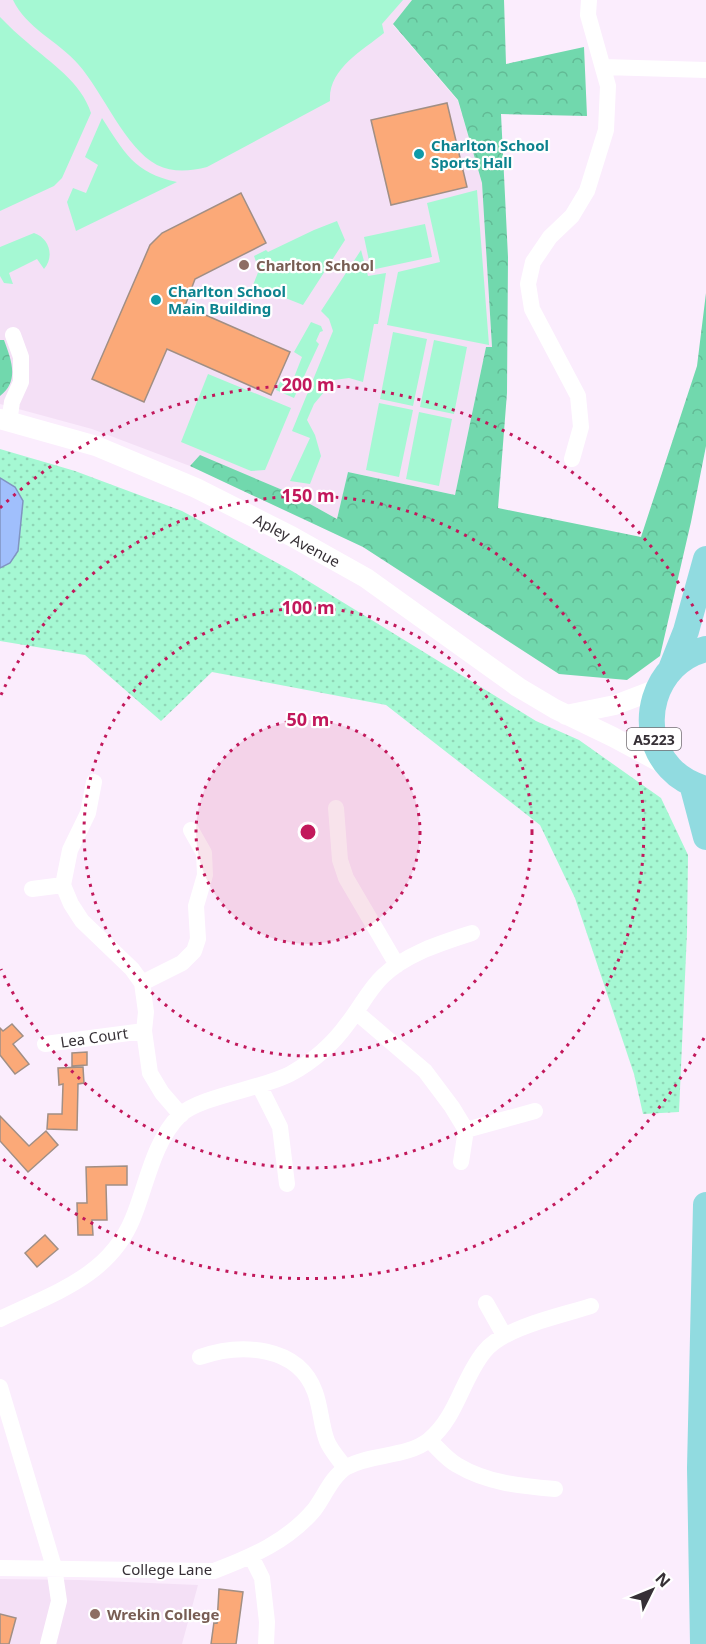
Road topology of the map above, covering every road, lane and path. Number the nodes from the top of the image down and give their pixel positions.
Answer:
1 (589, 0) edge
2 (603, 67) junction
3 (706, 70) edge
4 (13, 335) dead end
5 (4, 420) edge
6 (572, 459) dead end
7 (705, 574) edge
8 (706, 649) edge
9 (664, 679) junction
10 (566, 715) junction
11 (669, 767) junction
12 (94, 782) dead end
13 (699, 787) edge
14 (336, 808) dead end
15 (191, 830) dead end
16 (706, 837) edge
17 (63, 885) junction
18 (32, 889) dead end
19 (472, 933) dead end
20 (397, 965) junction
21 (141, 983) junction
22 (356, 1012) junction
23 (144, 1031) junction
24 (45, 1044) dead end
25 (260, 1086) junction
26 (535, 1111) dead end
27 (181, 1115) junction
28 (466, 1130) junction
29 (460, 1161) dead end
30 (286, 1184) dead end
31 (706, 1206) edge
32 (486, 1303) dead end
33 (591, 1306) dead end
34 (0, 1319) edge
35 (504, 1335) junction
36 (200, 1357) dead end
37 (0, 1387) edge
38 (429, 1440) junction
39 (345, 1468) junction
40 (555, 1489) dead end
41 (251, 1556) junction
42 (54, 1567) junction
43 (0, 1568) edge
44 (48, 1644) edge
45 (266, 1644) edge
46 (703, 1644) edge

1 - 2 street
2 - 3 street
2 - 6 street
4 - 5 street
5 - 10 street, Apley Avenue
7 - 9 main road, A5223
8 - 9 main road
9 - 10 street
9 - 11 main road, A5223
10 - 11 street, Apley Avenue
11 - 13 main road, A5223
12 - 17 street
13 - 16 main road, A5223
14 - 20 street
15 - 21 street
17 - 18 street
17 - 21 street
19 - 20 street
20 - 22 street
21 - 23 street
22 - 25 street
22 - 28 street
23 - 24 street, Lea Court
23 - 27 street
25 - 27 street
25 - 30 street
26 - 28 street
27 - 34 street
28 - 29 street
31 - 46 main road
32 - 35 street
33 - 35 street
35 - 38 street
36 - 39 street
37 - 42 street
38 - 39 street
38 - 40 street
39 - 41 street, College Lane
41 - 42 street, College Lane
41 - 45 street
42 - 43 street, College Lane
42 - 44 street

